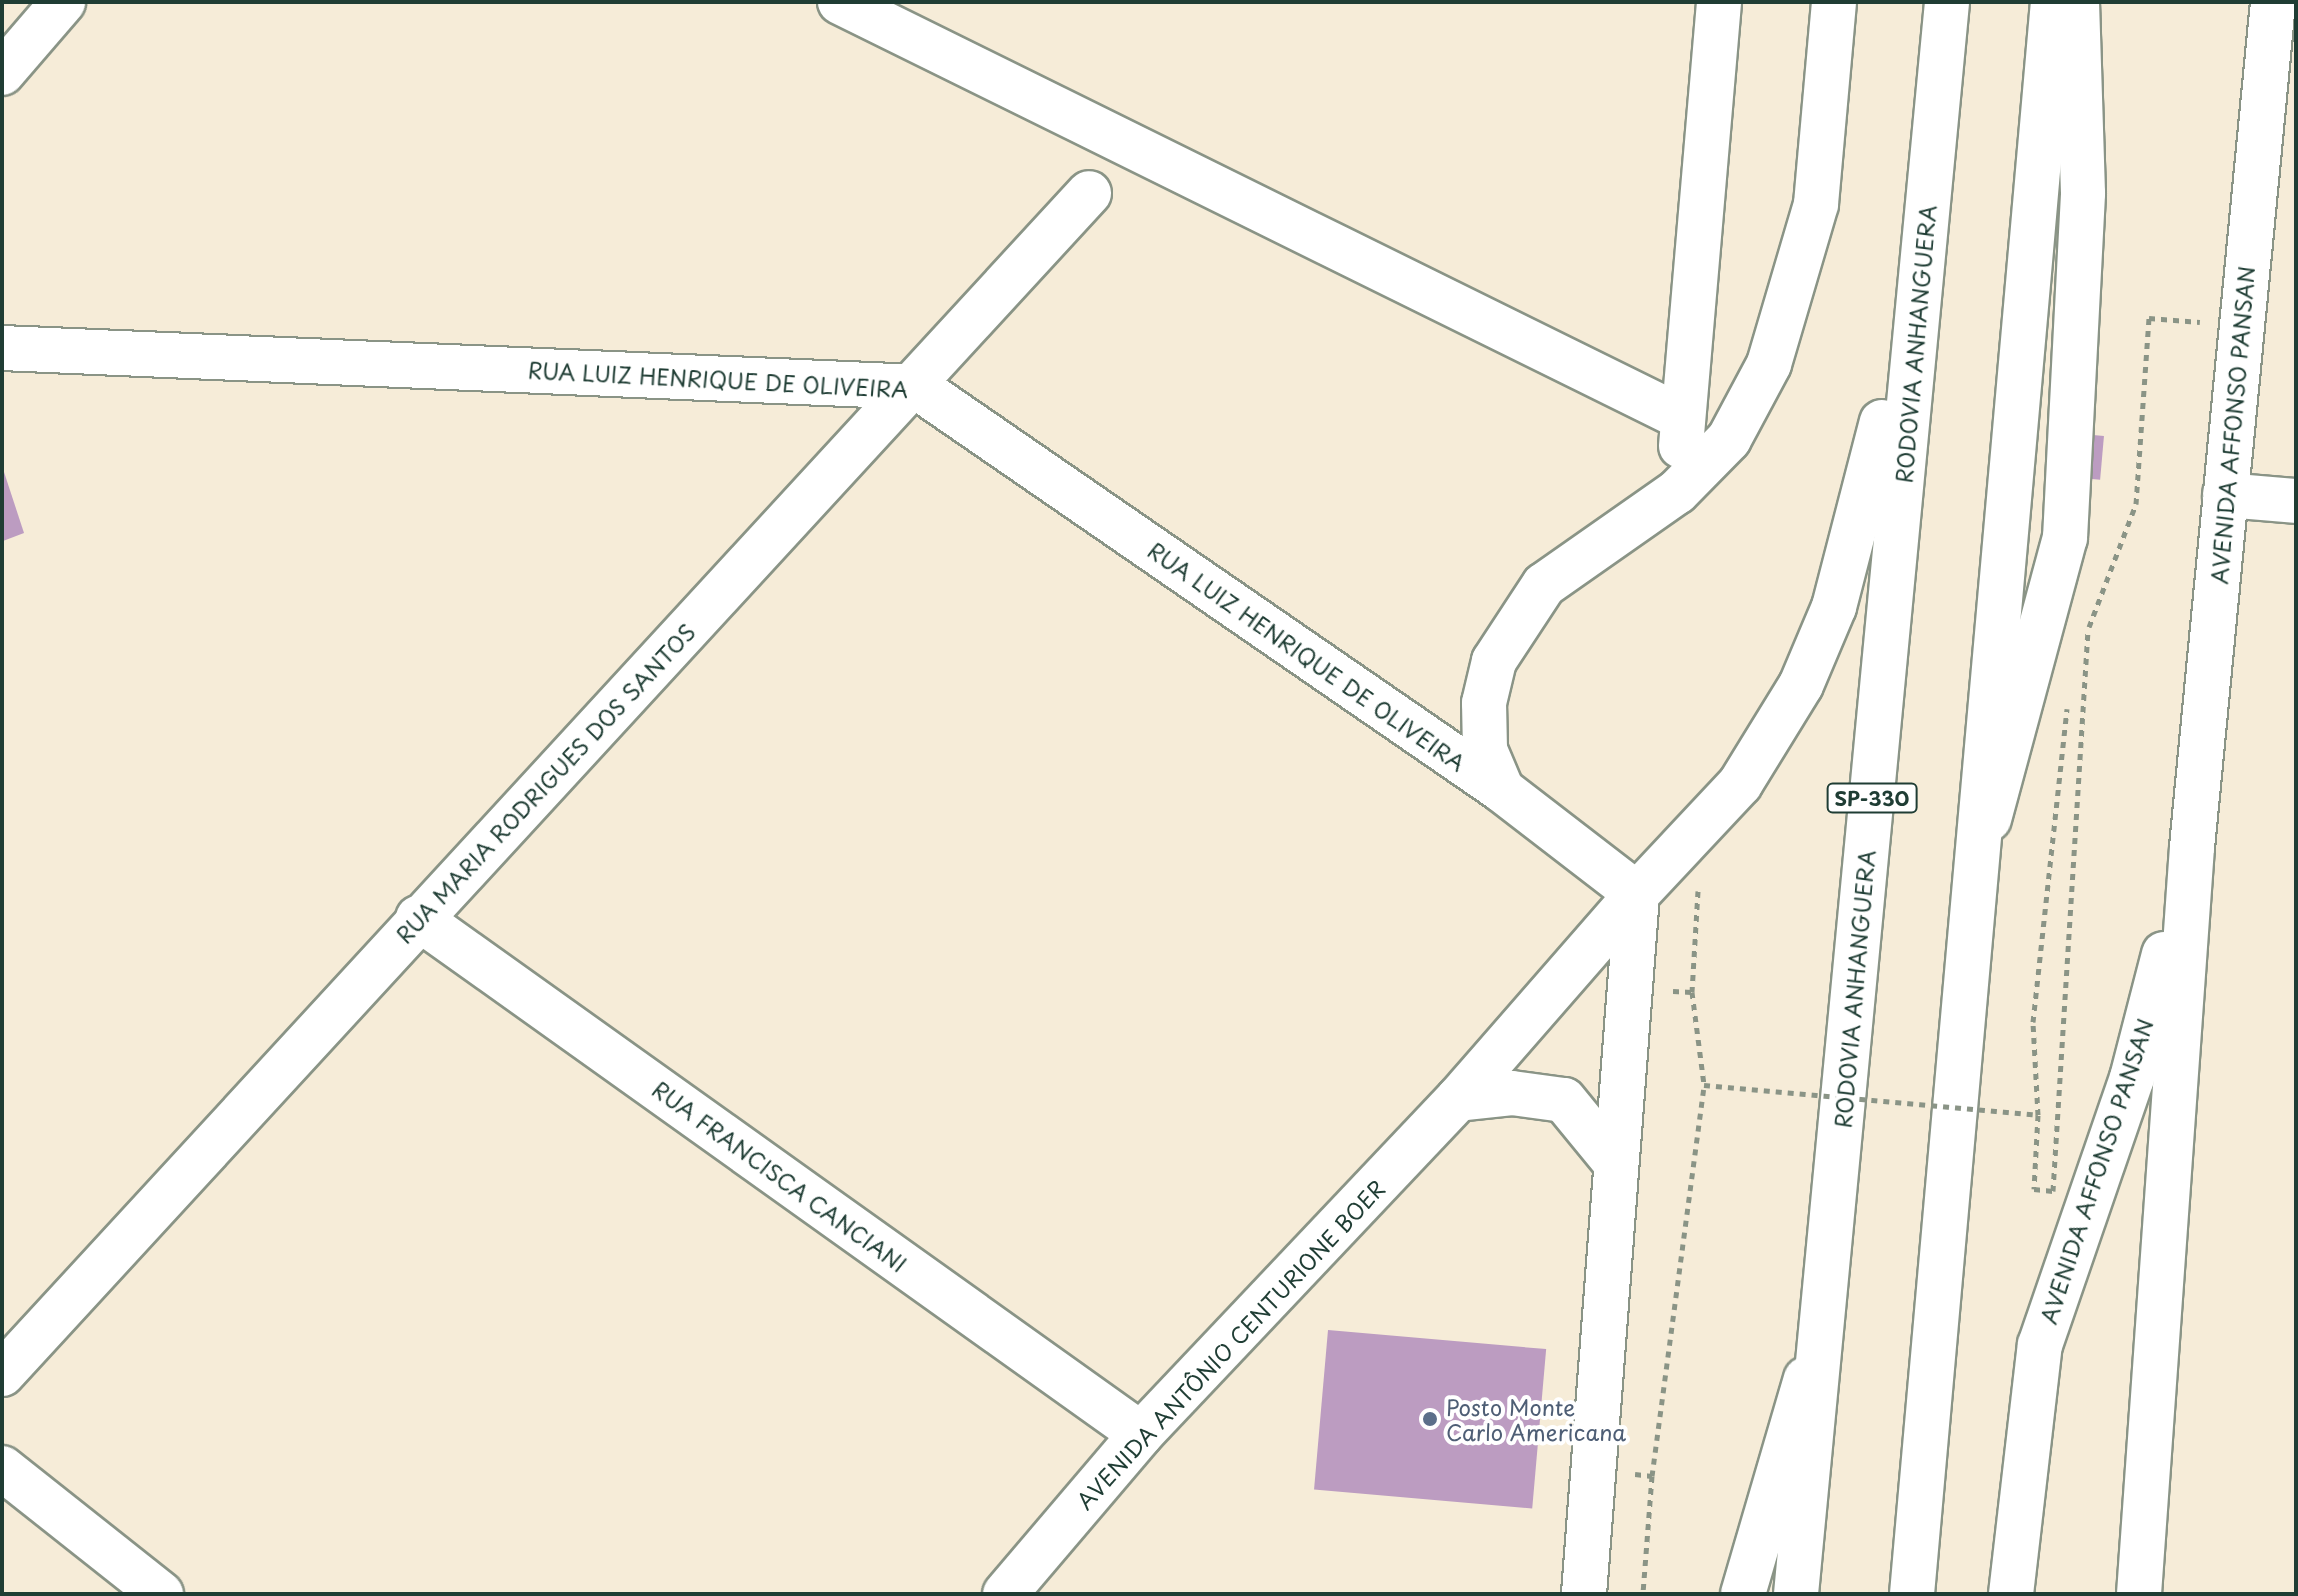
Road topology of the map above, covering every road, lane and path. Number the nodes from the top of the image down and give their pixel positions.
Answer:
1 (63, 2) edge
2 (840, 2) edge
3 (1719, 2) edge
4 (1834, 2) edge
5 (2053, 2) edge
6 (2077, 2) edge
7 (2273, 2) edge
8 (1946, 13) edge
9 (2, 73) edge
10 (1089, 193) dead end
11 (2241, 325) junction
12 (2, 348) edge
13 (917, 387) junction
14 (1683, 418) junction
15 (1677, 492) junction
16 (2225, 495) junction
17 (2296, 501) edge
18 (2075, 630) dead end
19 (2088, 630) junction
20 (2068, 701) dead end
21 (1502, 790) junction
22 (1703, 824) junction
23 (2192, 847) junction
24 (1978, 852) junction
25 (1637, 894) junction
26 (418, 918) junction
27 (1704, 1085) junction
28 (1458, 1099) junction
29 (2038, 1115) junction
30 (1614, 1161) junction
31 (1822, 1322) junction
32 (2, 1374) edge
33 (1141, 1434) junction
34 (2, 1468) edge
35 (161, 1594) edge
36 (1005, 1594) edge
37 (1584, 1594) edge
38 (1643, 1594) edge
39 (1743, 1594) edge
40 (1796, 1594) edge
41 (1912, 1594) edge
42 (2011, 1594) edge
43 (2139, 1594) edge

1 - 9 main road
2 - 14 main road
3 - 14 main road
4 - 15 main road
5 - 24 main road
6 - 24 main road
7 - 11 main road, AVENIDA AFFONSO PANSAN
8 - 22 main road, AVENIDA ANTÔNIO CENTURIONE BOER
8 - 31 main road, RODOVIA ANHANGUERA / SP-330
10 - 13 main road, RUA MARIA RODRIGUES DOS SANTOS
11 - 16 main road, AVENIDA AFFONSO PANSAN
11 - 19 path
12 - 13 main road, RUA LUIZ HENRIQUE DE OLIVEIRA
13 - 21 main road, RUA LUIZ HENRIQUE DE OLIVEIRA
13 - 26 main road, RUA MARIA RODRIGUES DOS SANTOS
14 - 15 main road
15 - 21 main road
16 - 17 main road
16 - 23 main road, AVENIDA AFFONSO PANSAN
18 - 19 path
19 - 29 path, bridge
20 - 29 path
21 - 25 main road, RUA LUIZ HENRIQUE DE OLIVEIRA
22 - 25 main road, AVENIDA ANTÔNIO CENTURIONE BOER
22 - 27 path
23 - 42 main road, AVENIDA AFFONSO PANSAN
23 - 43 main road, AVENIDA AFFONSO PANSAN
24 - 41 main road
25 - 28 main road, AVENIDA ANTÔNIO CENTURIONE BOER
25 - 30 main road
26 - 32 main road, RUA MARIA RODRIGUES DOS SANTOS
26 - 33 main road, RUA FRANCISCA CANCIANI
27 - 29 path, bridge
27 - 38 path, bridge
28 - 30 main road
28 - 33 main road, AVENIDA ANTÔNIO CENTURIONE BOER
30 - 37 main road
31 - 39 main road
31 - 40 main road, RODOVIA ANHANGUERA / SP-330
33 - 36 main road, AVENIDA ANTÔNIO CENTURIONE BOER
34 - 35 main road

